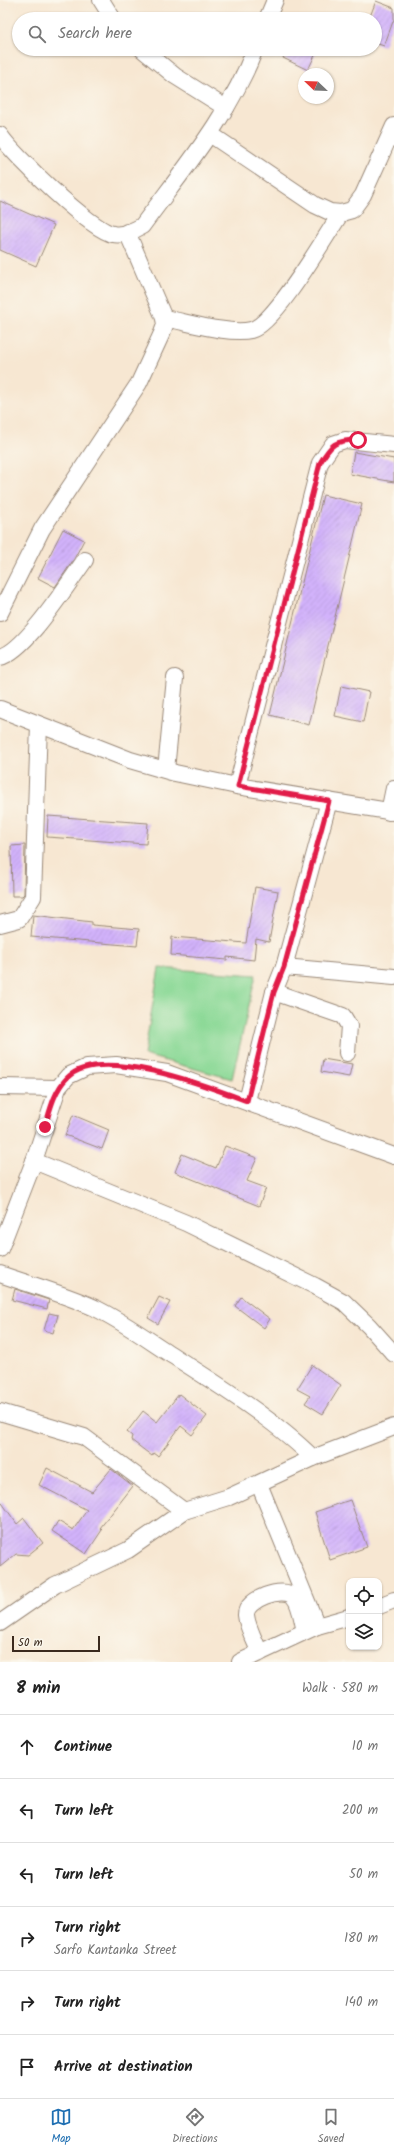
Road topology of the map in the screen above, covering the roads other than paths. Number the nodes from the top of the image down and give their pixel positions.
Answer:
1 (101, 0) edge
2 (275, 0) edge
3 (109, 12) edge
4 (270, 12) edge
5 (151, 56) edge
6 (252, 56) edge
7 (226, 108) junction
8 (394, 126) edge
9 (210, 134) junction
10 (0, 135) edge
11 (341, 213) junction
12 (128, 232) junction
13 (164, 318) junction
14 (394, 445) edge
15 (85, 560) dead end
16 (0, 613) edge
17 (0, 658) edge
18 (175, 678) dead end
19 (0, 709) edge
20 (39, 725) junction
21 (166, 770) junction
22 (238, 786) junction
23 (394, 788) edge
24 (329, 801) junction
25 (392, 812) edge
26 (0, 924) edge
27 (284, 967) junction
28 (394, 977) edge
29 (274, 992) junction
30 (347, 1053) dead end
31 (0, 1087) edge
32 (58, 1088) junction
33 (247, 1101) junction
34 (394, 1156) edge
35 (34, 1161) junction
36 (0, 1250) edge
37 (0, 1274) edge
38 (394, 1354) edge
39 (0, 1412) edge
40 (394, 1427) edge
41 (313, 1458) junction
42 (259, 1484) junction
43 (184, 1511) junction
44 (394, 1600) edge
45 (382, 1605) edge
46 (346, 1618) edge
47 (0, 1623) edge
48 (311, 1628) junction
49 (260, 1653) junction
50 (240, 1662) edge

1 - 3 street
2 - 4 street
5 - 7 street
6 - 7 street
7 - 9 street
8 - 11 street
9 - 11 street
9 - 12 street
10 - 12 street
11 - 13 street
12 - 13 street
13 - 16 street
14 - 22 street
15 - 17 street
18 - 21 street
19 - 20 street
20 - 21 street
20 - 26 street
21 - 22 street
22 - 24 street
23 - 25 street
24 - 25 street
24 - 27 street
27 - 28 street
27 - 29 street
29 - 30 street
29 - 33 street
31 - 32 street
32 - 33 street
32 - 35 street
33 - 34 street
35 - 36 street
35 - 38 street
37 - 41 street
39 - 43 street
40 - 41 street
41 - 42 street
42 - 43 street
42 - 48 street
43 - 47 street
44 - 45 street
46 - 48 street
48 - 49 street
48 - 49 street
49 - 50 street

